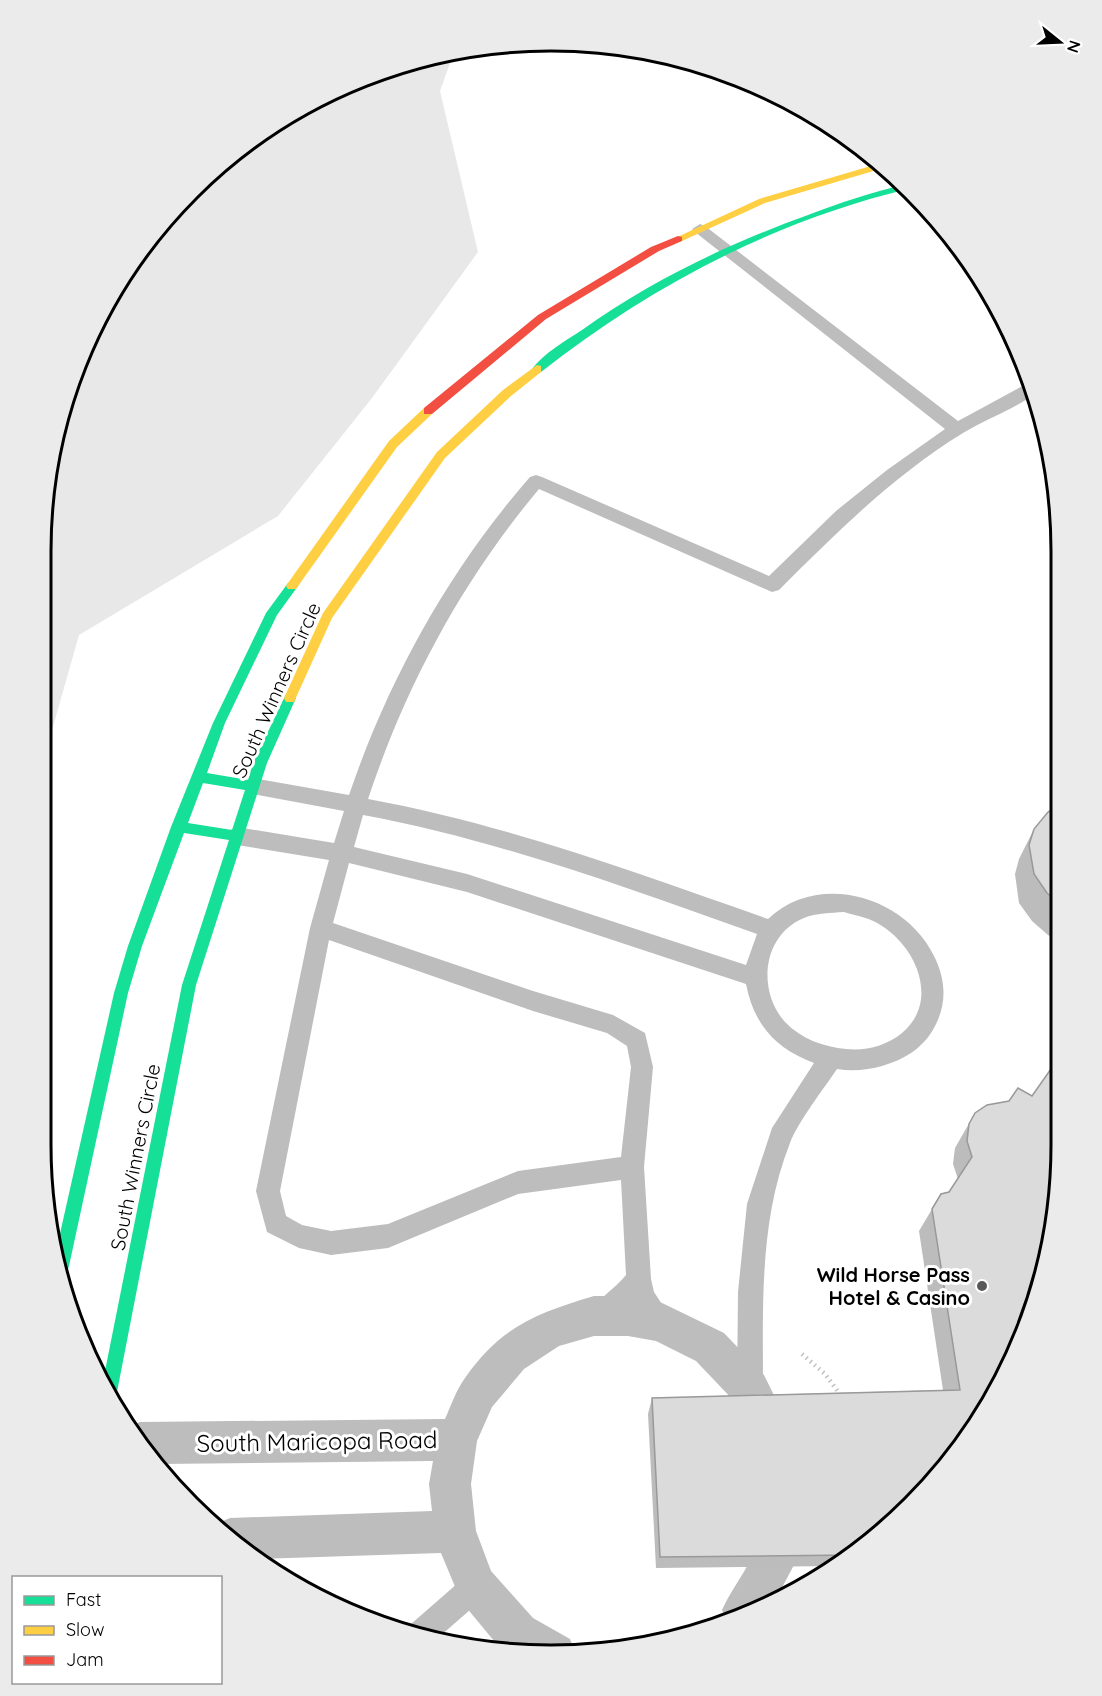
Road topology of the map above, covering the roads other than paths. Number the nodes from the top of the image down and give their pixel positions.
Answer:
1 (873, 168) edge
2 (896, 189) edge
3 (700, 229) junction
4 (728, 250) junction
5 (1025, 392) edge
6 (957, 429) junction
7 (198, 777) junction
8 (253, 786) junction
9 (356, 805) junction
10 (178, 827) junction
11 (237, 836) junction
12 (343, 854) junction
13 (321, 928) junction
14 (771, 930) junction
15 (755, 977) junction
16 (830, 1059) junction
17 (632, 1167) junction
18 (63, 1252) edge
19 (639, 1279) junction
20 (594, 1316) junction
21 (660, 1322) junction
22 (111, 1382) edge
23 (750, 1389) junction
24 (457, 1440) junction
25 (150, 1443) edge
26 (455, 1531) junction
27 (243, 1539) edge
28 (476, 1586) junction
29 (748, 1604) edge
30 (427, 1629) edge
31 (535, 1645) edge

1 - 3 street, South Winners Circle
2 - 4 street, South Winners Circle
3 - 4 lane
3 - 7 street, South Winners Circle
4 - 6 lane
4 - 8 street, South Winners Circle
5 - 6 lane
6 - 9 lane
7 - 8 street
7 - 10 street, South Winners Circle
8 - 9 lane
8 - 11 street, South Winners Circle
9 - 12 lane
9 - 14 lane
10 - 11 street
10 - 18 street, South Winners Circle
11 - 12 lane
11 - 22 street, South Winners Circle
12 - 13 lane
12 - 15 lane
13 - 17 lane
13 - 17 lane
14 - 15 lane
14 - 16 lane
15 - 16 lane
16 - 23 lane
17 - 19 lane
19 - 20 lane
19 - 21 lane
20 - 21 street
20 - 24 street
21 - 23 street
23 - 29 street
24 - 25 street, South Maricopa Road
24 - 26 street
26 - 27 street
26 - 28 street
28 - 30 lane
28 - 31 street

